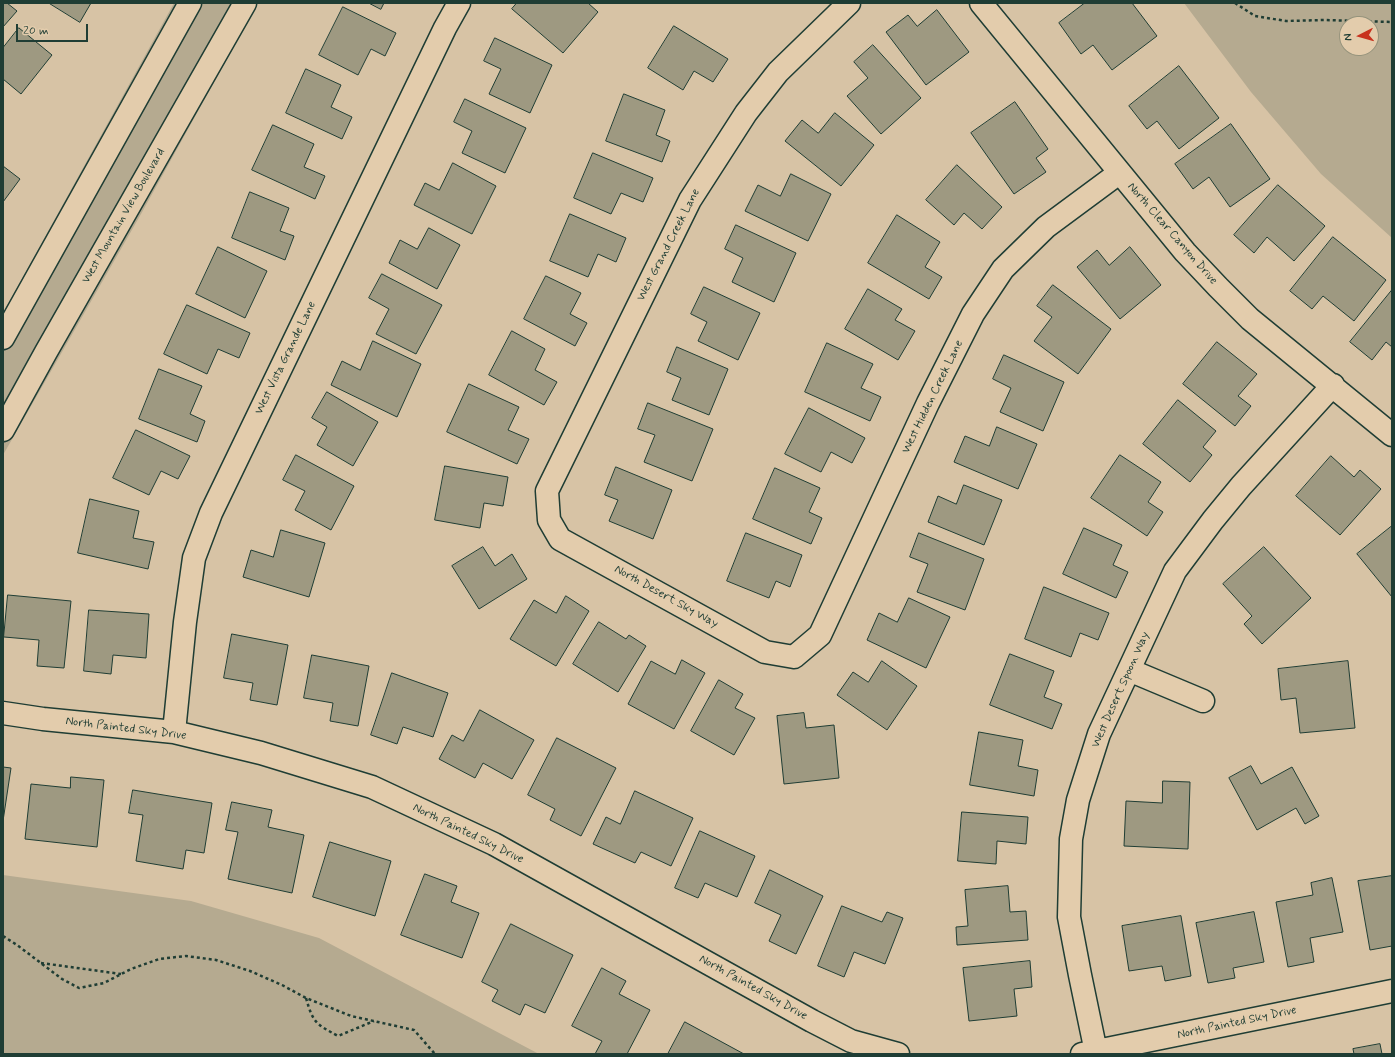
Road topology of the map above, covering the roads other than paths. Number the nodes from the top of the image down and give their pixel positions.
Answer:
1 (190, 3) edge
2 (245, 3) edge
3 (459, 3) edge
4 (849, 3) edge
5 (981, 3) edge
6 (1120, 173) junction
7 (3, 338) edge
8 (1332, 386) junction
9 (3, 430) edge
10 (1392, 435) edge
11 (549, 520) joint
12 (794, 656) joint
13 (1128, 670) junction
14 (1203, 701) dead end
15 (3, 713) edge
16 (174, 732) junction
17 (1392, 991) edge
18 (1089, 1053) edge
19 (898, 1054) edge

1 - 7 street
2 - 9 street, West Mountain View Boulevard
3 - 16 street, West Vista Grande Lane
4 - 11 street, West Grand Creek Lane
5 - 6 street, North Clear Canyon Drive
6 - 8 street, North Clear Canyon Drive
6 - 12 street, West Hidden Creek Lane
8 - 10 street, North Clear Canyon Drive
8 - 13 street, West Desert Spoon Way
11 - 12 street, North Desert Sky Way
13 - 14 street
13 - 18 street, West Desert Spoon Way
15 - 16 street, North Painted Sky Drive
16 - 19 street, North Painted Sky Drive
17 - 18 street, North Painted Sky Drive

